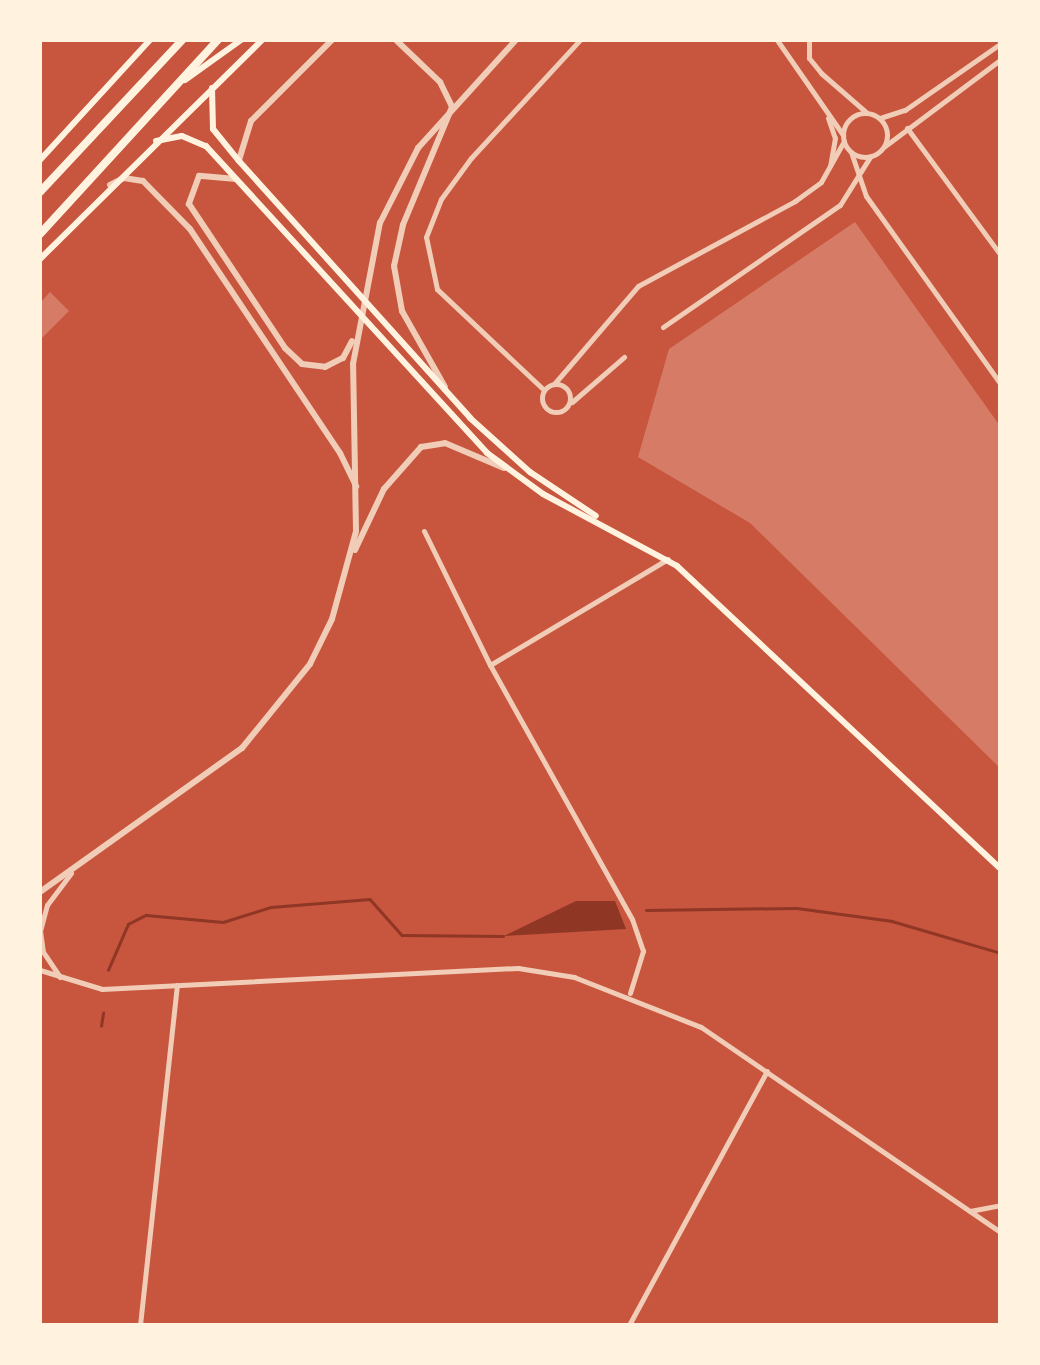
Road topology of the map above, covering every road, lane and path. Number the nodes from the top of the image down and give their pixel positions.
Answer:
1 (150, 40) edge
2 (182, 40) edge
3 (218, 40) edge
4 (241, 40) edge
5 (262, 40) edge
6 (332, 40) edge
7 (516, 40) edge
8 (580, 40) edge
9 (777, 40) edge
10 (809, 40) edge
11 (401, 41) edge
12 (1000, 44) edge
13 (1000, 60) edge
14 (178, 84) junction
15 (212, 88) junction
16 (822, 106) junction
17 (452, 107) junction
18 (868, 113) junction
19 (880, 118) junction
20 (907, 128) junction
21 (844, 138) junction
22 (156, 141) junction
23 (884, 146) junction
24 (851, 152) junction
25 (870, 156) junction
26 (40, 160) edge
27 (239, 162) junction
28 (236, 179) junction
29 (859, 179) junction
30 (822, 182) junction
31 (110, 185) junction
32 (40, 192) edge
33 (40, 234) edge
34 (1000, 254) edge
35 (40, 258) edge
36 (663, 327) dead end
37 (356, 336) junction
38 (624, 357) dead end
39 (1000, 383) edge
40 (554, 384) junction
41 (544, 390) junction
42 (450, 396) junction
43 (570, 404) junction
44 (504, 468) junction
45 (358, 492) junction
46 (610, 525) junction
47 (424, 531) dead end
48 (668, 559) junction
49 (350, 560) junction
50 (490, 665) junction
51 (1000, 868) edge
52 (74, 869) junction
53 (40, 888) edge
54 (40, 970) edge
55 (62, 980) junction
56 (177, 985) junction
57 (630, 993) junction
58 (767, 1071) junction
59 (1000, 1205) edge
60 (970, 1211) junction
61 (1000, 1232) edge
62 (140, 1325) edge
63 (629, 1325) edge

1 - 26 main road
2 - 32 highway
3 - 14 highway
4 - 14 main road
5 - 15 main road
6 - 27 street
7 - 17 street
8 - 41 street
9 - 16 street
10 - 18 street
11 - 17 street
12 - 19 street
13 - 20 street
14 - 33 highway
15 - 22 main road
15 - 27 main road
16 - 21 street
16 - 30 street
17 - 37 street
17 - 42 street
18 - 19 street
18 - 21 street
19 - 23 street
20 - 23 street
20 - 34 street
21 - 24 street
21 - 30 street
22 - 28 main road
22 - 31 main road
23 - 25 street
24 - 25 street
24 - 29 street
25 - 29 street
27 - 42 main road
28 - 37 street
28 - 44 main road
29 - 36 street
29 - 39 street
30 - 40 street
31 - 35 main road
31 - 45 street
37 - 45 street
38 - 43 street
40 - 41 street
40 - 43 street
41 - 43 street
42 - 46 main road
44 - 46 main road
44 - 49 street
45 - 49 street
46 - 48 main road
47 - 50 street
48 - 50 street
48 - 51 main road
49 - 52 street
50 - 57 street
52 - 53 street
52 - 55 street
54 - 55 street
55 - 56 street
56 - 57 street
56 - 62 street
57 - 58 street
58 - 60 street
58 - 63 street
59 - 60 street
60 - 61 street

